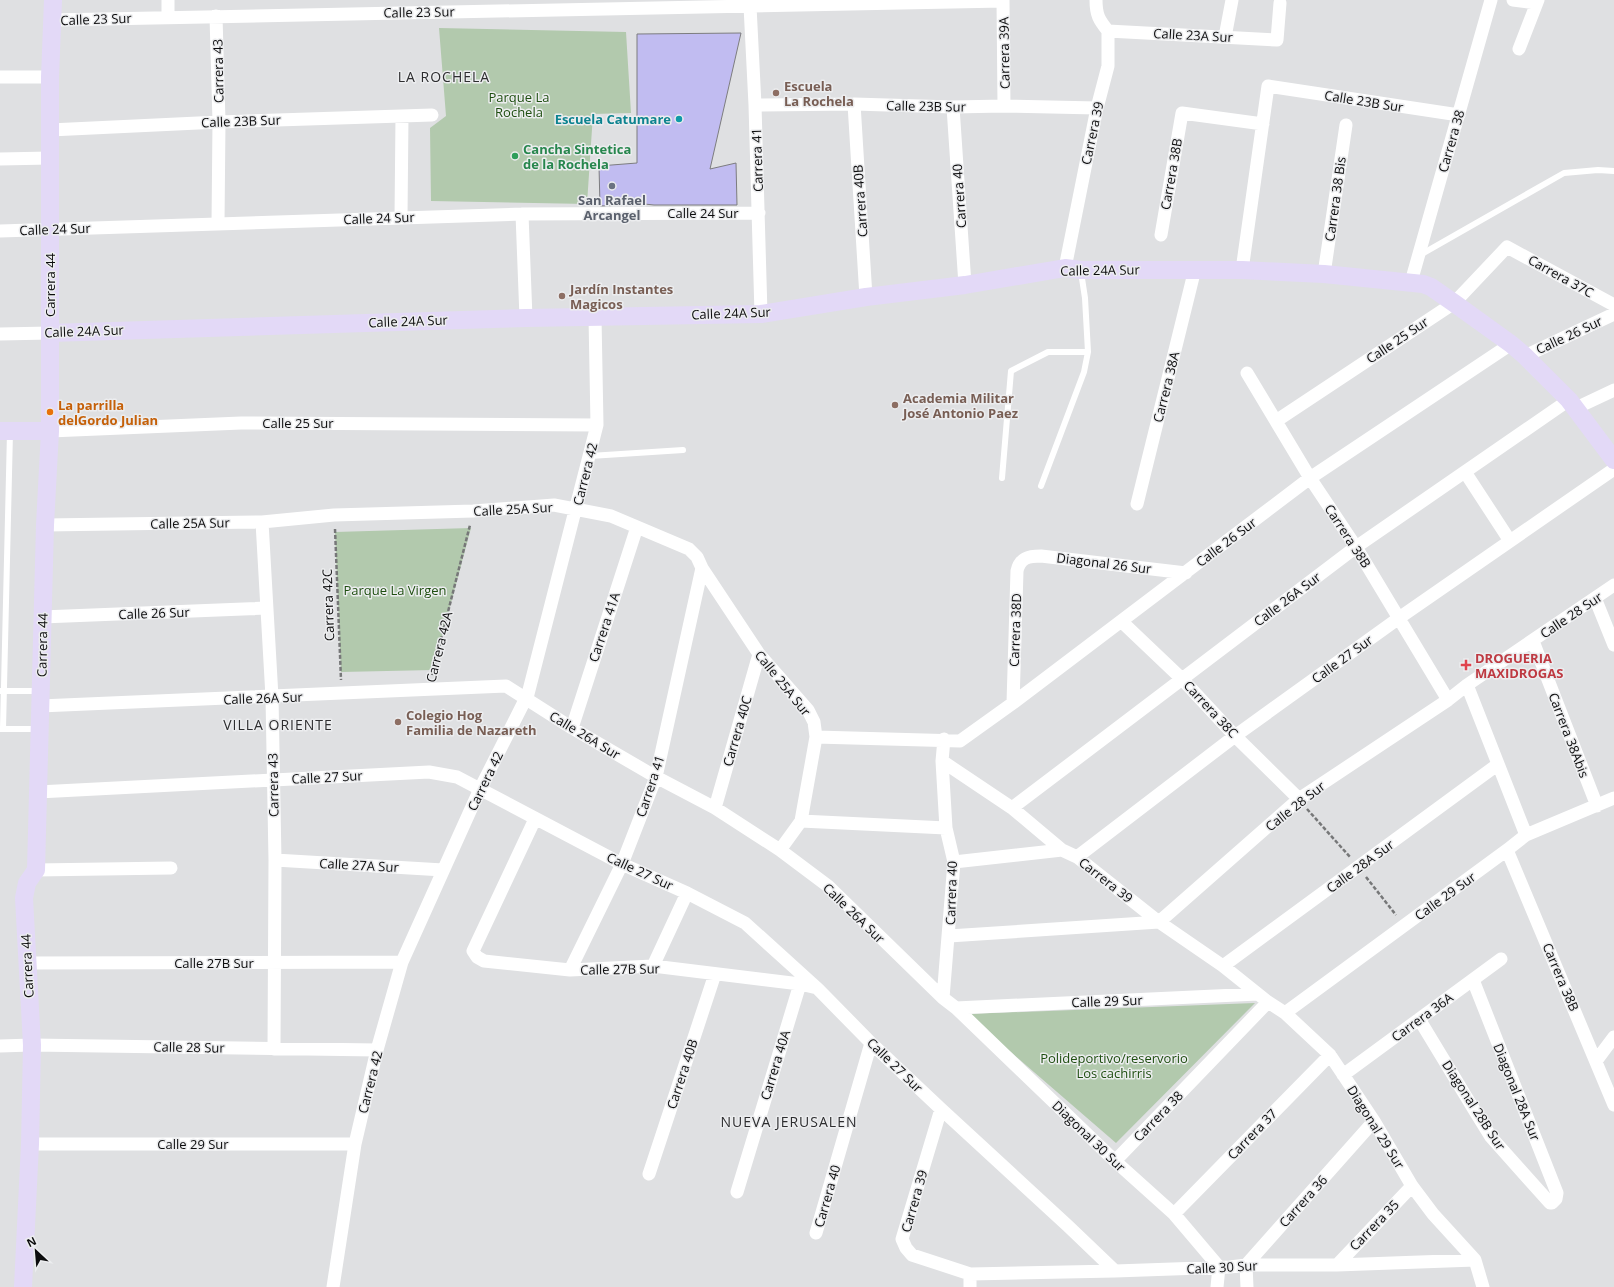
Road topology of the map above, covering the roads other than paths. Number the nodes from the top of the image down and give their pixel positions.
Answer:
1 (53, 0) edge
2 (168, 0) edge
3 (1003, 0) edge
4 (1096, 0) edge
5 (1232, 0) edge
6 (1491, 0) edge
7 (1513, 0) edge
8 (897, 1) edge
9 (1537, 1) edge
10 (796, 2) edge
11 (695, 3) edge
12 (1280, 3) dead end
13 (448, 6) edge
14 (750, 6) junction
15 (216, 16) junction
16 (168, 17) junction
17 (52, 20) junction
18 (1108, 31) junction
19 (1225, 37) junction
20 (1519, 49) dead end
21 (0, 77) edge
22 (50, 77) junction
23 (854, 104) junction
24 (755, 105) junction
25 (1004, 106) junction
26 (953, 107) junction
27 (1097, 108) junction
28 (432, 115) dead end
29 (1459, 115) junction
30 (402, 116) junction
31 (219, 122) junction
32 (1263, 124) junction
33 (1346, 125) dead end
34 (50, 130) junction
35 (50, 158) junction
36 (0, 159) edge
37 (1614, 171) edge
38 (759, 213) junction
39 (522, 214) junction
40 (401, 217) junction
41 (218, 223) junction
42 (50, 228) junction
43 (0, 231) edge
44 (1161, 235) dead end
45 (1507, 247) joint
46 (1419, 255) junction
47 (1073, 269) junction
48 (1194, 269) junction
49 (1242, 270) junction
50 (1324, 274) junction
51 (1411, 282) junction
52 (965, 285) junction
53 (866, 297) junction
54 (1454, 303) junction
55 (1614, 306) edge
56 (761, 314) junction
57 (1614, 314) edge
58 (595, 317) junction
59 (526, 318) junction
60 (50, 333) junction
61 (0, 334) edge
62 (1518, 350) junction
63 (1088, 352) junction
64 (1247, 373) dead end
65 (1614, 390) edge
66 (1573, 404) junction
67 (1276, 421) junction
68 (597, 425) junction
69 (5, 431) edge
70 (50, 431) junction
71 (683, 450) dead end
72 (590, 456) junction
73 (1614, 460) edge
74 (1614, 469) edge
75 (1465, 472) junction
76 (1002, 478) dead end
77 (1310, 478) junction
78 (1041, 486) dead end
79 (1137, 504) dead end
80 (576, 509) junction
81 (262, 522) junction
82 (45, 526) junction
83 (637, 527) junction
84 (1510, 541) junction
85 (1356, 548) junction
86 (1023, 560) joint
87 (702, 568) junction
88 (1186, 573) junction
89 (1614, 585) edge
90 (1595, 598) junction
91 (266, 608) junction
92 (42, 617) junction
93 (1399, 618) junction
94 (1121, 621) junction
95 (1533, 641) junction
96 (1614, 645) edge
97 (759, 654) junction
98 (1182, 679) junction
99 (1467, 685) junction
100 (2, 691) edge
101 (272, 697) junction
102 (41, 698) junction
103 (526, 699) junction
104 (1448, 700) junction
105 (1013, 703) junction
106 (572, 728) junction
107 (1, 729) edge
108 (40, 729) junction
109 (1235, 736) junction
110 (816, 737) junction
111 (944, 739) junction
112 (942, 761) junction
113 (1497, 765) junction
114 (656, 777) junction
115 (273, 780) junction
116 (480, 790) junction
117 (38, 792) junction
118 (1614, 798) edge
119 (1298, 799) junction
120 (1597, 806) junction
121 (715, 808) junction
122 (1012, 808) junction
123 (535, 819) junction
124 (801, 821) junction
125 (946, 828) junction
126 (1526, 835) junction
127 (780, 850) junction
128 (1062, 850) junction
129 (1507, 850) junction
130 (1077, 857) junction
131 (276, 860) junction
132 (954, 862) junction
133 (622, 864) junction
134 (171, 868) dead end
135 (36, 870) junction
136 (444, 870) junction
137 (687, 894) junction
138 (1159, 922) junction
139 (949, 936) junction
140 (1501, 959) dead end
141 (402, 962) junction
142 (26, 963) junction
143 (275, 963) junction
144 (653, 966) junction
145 (1223, 966) junction
146 (570, 970) junction
147 (715, 974) junction
148 (1473, 980) junction
149 (800, 984) junction
150 (818, 989) junction
151 (943, 998) junction
152 (1263, 998) junction
153 (956, 1008) junction
154 (1285, 1013) junction
155 (1419, 1019) junction
156 (1614, 1037) edge
157 (872, 1043) junction
158 (32, 1045) junction
159 (0, 1046) edge
160 (274, 1048) junction
161 (378, 1050) junction
162 (1330, 1055) junction
163 (1596, 1061) junction
164 (1343, 1075) junction
165 (1614, 1105) edge
166 (940, 1109) junction
167 (1374, 1121) junction
168 (30, 1144) junction
169 (355, 1144) junction
170 (1115, 1161) junction
171 (649, 1174) dead end
172 (1412, 1186) junction
173 (737, 1192) dead end
174 (1552, 1203) joint
175 (1174, 1214) junction
176 (816, 1234) dead end
177 (1475, 1260) junction
178 (1246, 1265) junction
179 (1337, 1265) junction
180 (1219, 1267) junction
181 (1115, 1272) junction
182 (970, 1281) edge
183 (23, 1287) edge
184 (333, 1287) edge
185 (1217, 1287) edge
186 (1247, 1287) edge
187 (1483, 1287) edge

1 - 17 street, Carrera 44
2 - 16 street
3 - 8 street, Calle 23 Sur
3 - 25 street, Carrera 39A
4 - 18 street
5 - 19 street
6 - 29 street, Carrera 38
7 - 9 street
8 - 10 street, Calle 23 Sur
9 - 20 street
10 - 14 street, Calle 23 Sur
11 - 13 street, Calle 23 Sur
11 - 14 street, Calle 23 Sur
12 - 19 street, Calle 23A Sur
13 - 15 street, Calle 23 Sur
14 - 24 street, Carrera 41
15 - 16 street, Calle 23 Sur
15 - 31 street, Carrera 43
16 - 17 street, Calle 23 Sur
17 - 22 street, Carrera 44
18 - 19 street, Calle 23A Sur
18 - 27 street, Carrera 39
21 - 22 street
22 - 34 street, Carrera 44
23 - 24 street, Calle 23B Sur
23 - 26 street, Calle 23B Sur
23 - 53 street, Carrera 40B
24 - 38 street, Carrera 41
25 - 26 street, Calle 23B Sur
25 - 27 street, Calle 23B Sur
26 - 52 street, Carrera 40
27 - 47 street, Carrera 39
28 - 30 street, Calle 23B Sur
29 - 32 street, Calle 23B Sur
29 - 46 street, Carrera 38
30 - 31 street, Calle 23B Sur
30 - 40 street
31 - 34 street, Calle 23B Sur
31 - 41 street, Carrera 43
32 - 44 street, Carrera 38B
32 - 49 street
33 - 50 street, Carrera 38 Bis
34 - 35 street, Carrera 44
35 - 36 street
35 - 42 street, Carrera 44
37 - 46 lane
38 - 39 street, Calle 24 Sur
38 - 56 street, Carrera 41
39 - 40 street, Calle 24 Sur
39 - 59 street
40 - 41 street, Calle 24 Sur
41 - 42 street, Calle 24 Sur
42 - 43 street, Calle 24 Sur
42 - 60 street, Carrera 44
45 - 54 street, Calle 25 Sur
45 - 55 street, Carrera 37C
46 - 51 street, Carrera 38
47 - 48 street, Calle 24A Sur
47 - 52 street, Calle 24A Sur
47 - 63 lane
48 - 49 street, Calle 24A Sur
48 - 79 street, Carrera 38A
49 - 50 street, Calle 24A Sur
50 - 51 street, Calle 24A Sur
51 - 54 street, Calle 24A Sur
52 - 53 street, Calle 24A Sur
53 - 56 street, Calle 24A Sur
54 - 62 street
54 - 67 street, Calle 25 Sur
56 - 58 street, Calle 24A Sur
57 - 62 street, Calle 26 Sur
58 - 59 street, Calle 24A Sur
58 - 68 street, Carrera 42
59 - 60 street, Calle 24A Sur
60 - 61 street, Calle 24A Sur
60 - 70 street, Carrera 44
62 - 66 street
62 - 77 street, Calle 26 Sur
63 - 76 lane
63 - 78 lane
64 - 67 street, Carrera 38B
65 - 66 street, Calle 26A Sur
66 - 73 street
66 - 75 street, Calle 26A Sur
67 - 77 street, Carrera 38B
68 - 70 street, Calle 25 Sur
68 - 72 street, Carrera 42
69 - 70 street, Calle 25 Sur
69 - 100 lane
70 - 82 street, Carrera 44
71 - 72 lane
72 - 80 street, Carrera 42
74 - 84 street, Calle 27 Sur
75 - 84 street
75 - 85 street, Calle 26A Sur
77 - 85 street, Carrera 38B
77 - 88 street, Calle 26 Sur
80 - 81 street, Calle 25A Sur
80 - 83 street, Calle 25A Sur
80 - 103 street, Carrera 42
81 - 82 street, Calle 25A Sur
81 - 91 street, Carrera 43
82 - 92 street, Carrera 44
83 - 87 street, Calle 25A Sur
83 - 106 street, Carrera 41A
84 - 93 street, Calle 27 Sur
85 - 93 street, Carrera 38B
85 - 98 street, Calle 26A Sur
86 - 88 street, Diagonal 26 Sur
86 - 105 street, Carrera 38D
87 - 97 street, Calle 25A Sur
87 - 114 street, Carrera 41
88 - 94 street, Calle 26 Sur
89 - 90 street, Calle 28 Sur
90 - 95 street, Calle 28 Sur
90 - 96 street
91 - 92 street, Calle 26 Sur
91 - 101 street, Carrera 43
92 - 102 street, Carrera 44
93 - 104 street, Carrera 38B
93 - 109 street, Calle 27 Sur
94 - 98 street, Carrera 38C
94 - 105 street, Calle 26 Sur
95 - 99 street, Calle 28 Sur
95 - 120 street, Carrera 38Abis
97 - 110 street, Calle 25A Sur
97 - 121 street, Carrera 40C
98 - 109 street, Carrera 38C
98 - 122 street, Calle 26A Sur
99 - 104 street, Calle 28 Sur
99 - 113 street
100 - 102 lane
100 - 107 lane
101 - 102 street, Calle 26A Sur
101 - 103 street, Calle 26A Sur
101 - 115 street, Carrera 43
102 - 108 street, Carrera 44
103 - 106 street, Calle 26A Sur
103 - 116 street, Carrera 42
104 - 119 street, Calle 28 Sur
105 - 111 street, Calle 26 Sur
106 - 114 street, Calle 26A Sur
107 - 108 lane
108 - 117 street, Carrera 44
109 - 119 street, Carrera 38C
109 - 130 street, Calle 27 Sur
110 - 111 street
110 - 124 street
111 - 112 street, Carrera 40
112 - 122 street, Carrera 39
112 - 125 street, Carrera 40
113 - 126 street
113 - 145 street, Calle 28A Sur
114 - 121 street, Calle 26A Sur
114 - 133 street, Carrera 41
115 - 116 street, Calle 27 Sur
115 - 117 street, Calle 27 Sur
115 - 131 street, Carrera 43
116 - 123 street, Calle 27 Sur
116 - 136 street, Carrera 42
117 - 135 street, Carrera 44
118 - 120 street, Calle 29 Sur
119 - 138 street, Calle 28 Sur
120 - 126 street, Calle 29 Sur
121 - 127 street, Calle 26A Sur
122 - 128 street, Carrera 39
123 - 133 street, Calle 27 Sur
123 - 146 street, Calle 27B Sur
124 - 125 street
124 - 127 street
125 - 132 street, Carrera 40
126 - 129 street, Calle 29 Sur
127 - 151 street, Calle 26A Sur
128 - 130 street, Carrera 39
128 - 132 street
129 - 154 street, Calle 29 Sur
129 - 163 street, Carrera 38B
130 - 138 street, Carrera 39
131 - 136 street, Calle 27A Sur
131 - 143 street, Carrera 43
132 - 139 street, Carrera 40
133 - 137 street, Calle 27 Sur
133 - 146 street, Carrera 41
134 - 135 street
135 - 142 street, Carrera 44
136 - 141 street, Carrera 42
137 - 144 street
137 - 150 street, Calle 27 Sur
138 - 139 street
138 - 145 street, Carrera 39
139 - 151 street, Carrera 40
140 - 148 street, Carrera 36A
141 - 143 street, Calle 27B Sur
141 - 161 street, Carrera 42
142 - 143 street, Calle 27B Sur
142 - 158 street, Carrera 44
143 - 160 street, Carrera 43
144 - 146 street, Calle 27B Sur
144 - 147 street, Calle 27B Sur
145 - 152 street, Carrera 39
147 - 149 street, Calle 27B Sur
147 - 171 street, Carrera 40B
148 - 155 street, Carrera 36A
148 - 174 street, Diagonal 28A Sur
149 - 150 street, Calle 27B Sur
149 - 173 street, Carrera 40A
150 - 157 street, Calle 27 Sur
151 - 153 street, Calle 26A Sur
152 - 153 street, Calle 29 Sur
152 - 154 street, Diagonal 29 Sur
152 - 170 street, Carrera 38
153 - 170 street, Diagonal 30 Sur
154 - 162 street, Diagonal 29 Sur
155 - 164 street, Carrera 36A
155 - 174 street, Diagonal 28B Sur
156 - 163 street
157 - 166 street, Calle 27 Sur
157 - 176 street, Carrera 40
158 - 159 street, Calle 28 Sur
158 - 160 street, Calle 28 Sur
158 - 168 street, Carrera 44
160 - 161 street, Calle 28 Sur
161 - 169 street, Carrera 42
162 - 164 street, Diagonal 29 Sur
162 - 175 street, Carrera 37
163 - 165 street, Carrera 38B
164 - 167 street, Diagonal 29 Sur
166 - 181 street, Calle 27 Sur
166 - 182 street, Carrera 39
167 - 172 street, Diagonal 29 Sur
167 - 178 street, Carrera 36
168 - 169 street, Calle 29 Sur
168 - 183 street, Carrera 44
169 - 184 street, Carrera 42
170 - 175 street, Diagonal 30 Sur
172 - 177 street, Diagonal 29 Sur
172 - 179 street, Carrera 35
175 - 180 street, Diagonal 30 Sur
177 - 179 street, Calle 30 Sur
177 - 187 street
178 - 179 street, Calle 30 Sur
178 - 180 street, Calle 30 Sur
178 - 186 street
180 - 181 street, Calle 30 Sur
180 - 185 street
181 - 182 street, Calle 30 Sur

